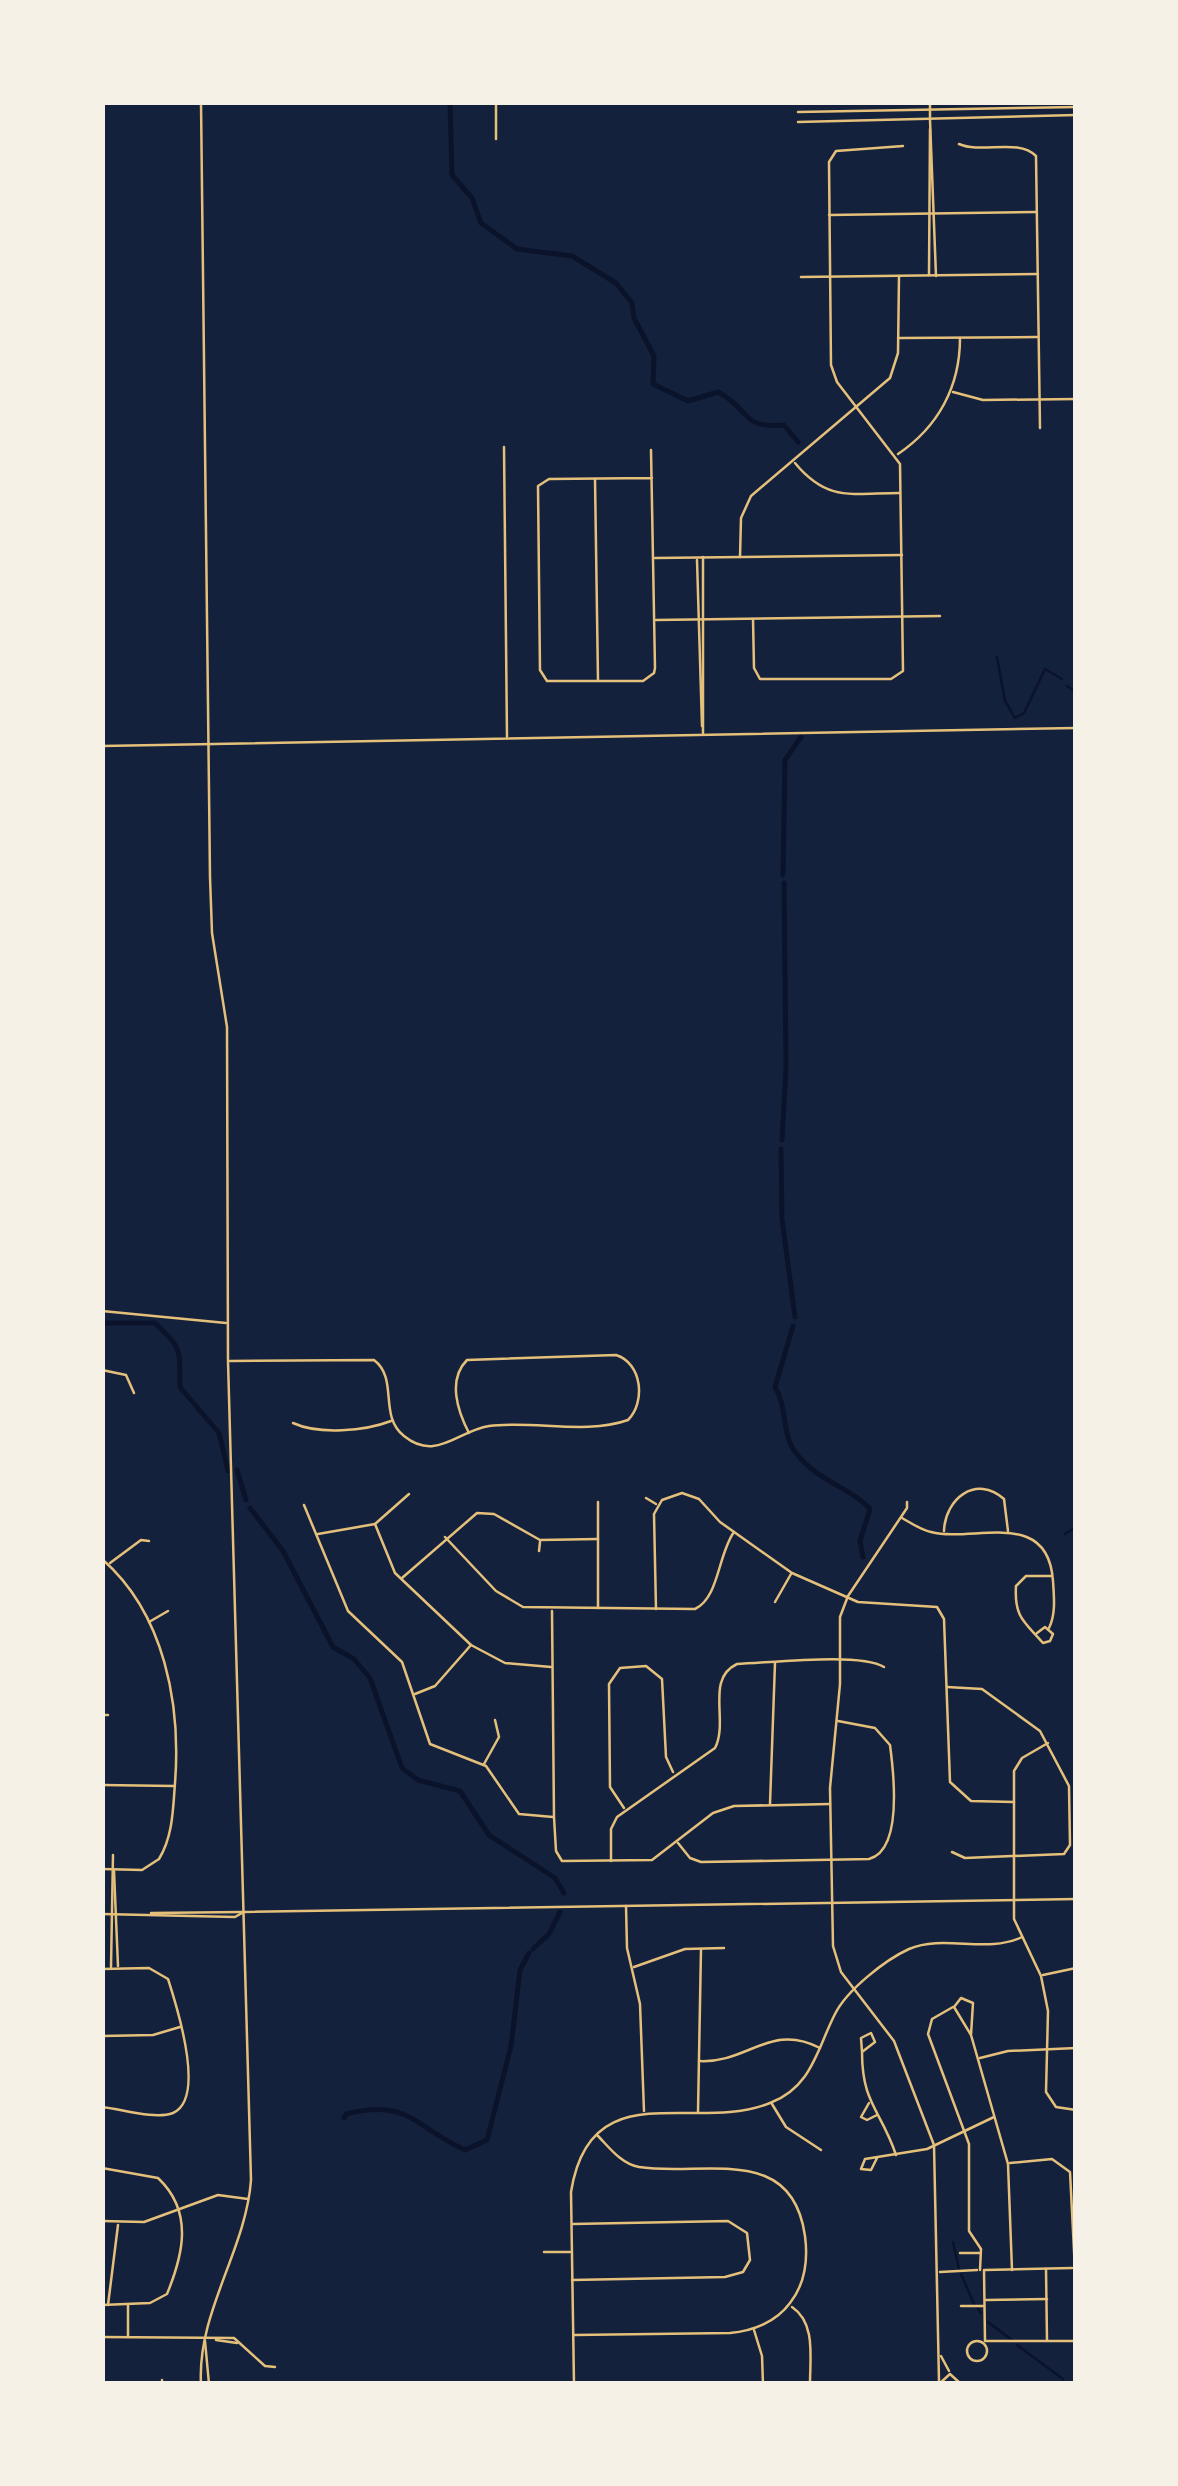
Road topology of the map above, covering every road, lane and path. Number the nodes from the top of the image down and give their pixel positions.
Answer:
1 (201, 102) edge
2 (496, 102) edge
3 (930, 102) edge
4 (995, 102) edge
5 (1023, 102) edge
6 (1076, 106) edge
7 (930, 110) junction
8 (798, 112) dead end
9 (1076, 116) edge
10 (930, 118) junction
11 (798, 122) dead end
12 (930, 128) junction
13 (496, 139) dead end
14 (959, 144) dead end
15 (903, 146) dead end
16 (1037, 212) junction
17 (928, 214) junction
18 (934, 214) junction
19 (830, 215) junction
20 (1038, 274) junction
21 (899, 276) junction
22 (928, 276) junction
23 (936, 276) junction
24 (830, 277) junction
25 (801, 278) dead end
26 (1039, 337) junction
27 (900, 338) junction
28 (960, 338) junction
29 (952, 392) junction
30 (1076, 399) edge
31 (1039, 400) junction
32 (858, 408) junction
33 (1040, 428) dead end
34 (504, 447) dead end
35 (651, 450) dead end
36 (896, 455) junction
37 (794, 462) junction
38 (652, 478) junction
39 (594, 479) junction
40 (902, 492) junction
41 (902, 555) junction
42 (740, 557) junction
43 (653, 558) junction
44 (696, 558) junction
45 (703, 558) junction
46 (904, 616) junction
47 (940, 616) dead end
48 (704, 619) junction
49 (753, 619) junction
50 (654, 620) junction
51 (697, 620) junction
52 (598, 681) junction
53 (703, 728) junction
54 (1076, 728) edge
55 (703, 735) junction
56 (507, 738) junction
57 (206, 744) junction
58 (102, 746) edge
59 (102, 1310) edge
60 (228, 1323) junction
61 (228, 1361) junction
62 (102, 1370) edge
63 (134, 1394) dead end
64 (392, 1420) junction
65 (293, 1423) dead end
66 (469, 1433) junction
67 (409, 1494) dead end
68 (646, 1498) dead end
69 (598, 1502) dead end
70 (907, 1502) dead end
71 (657, 1505) junction
72 (304, 1506) dead end
73 (901, 1517) junction
74 (375, 1524) junction
75 (734, 1532) junction
76 (1008, 1532) junction
77 (944, 1533) junction
78 (317, 1534) junction
79 (445, 1537) junction
80 (598, 1539) junction
81 (540, 1540) junction
82 (149, 1541) dead end
83 (538, 1551) dead end
84 (102, 1559) edge
85 (108, 1564) junction
86 (792, 1573) junction
87 (1053, 1576) junction
88 (400, 1579) junction
89 (848, 1596) junction
90 (775, 1602) dead end
91 (598, 1609) junction
92 (656, 1609) junction
93 (168, 1610) dead end
94 (552, 1610) junction
95 (148, 1622) junction
96 (1049, 1628) junction
97 (1037, 1634) junction
98 (471, 1645) junction
99 (840, 1662) junction
100 (775, 1663) junction
101 (552, 1667) junction
102 (884, 1667) dead end
103 (946, 1687) junction
104 (413, 1694) junction
105 (494, 1720) dead end
106 (836, 1721) junction
107 (1048, 1743) junction
108 (484, 1765) junction
109 (674, 1774) junction
110 (102, 1785) edge
111 (175, 1786) junction
112 (1014, 1802) junction
113 (830, 1804) junction
114 (770, 1805) junction
115 (625, 1811) junction
116 (554, 1817) junction
117 (676, 1841) junction
118 (952, 1852) dead end
119 (114, 1854) dead end
120 (1014, 1857) junction
121 (832, 1860) junction
122 (611, 1862) junction
123 (102, 1869) edge
124 (113, 1869) junction
125 (1076, 1899) edge
126 (1014, 1901) junction
127 (832, 1903) junction
128 (626, 1906) junction
129 (243, 1912) junction
130 (102, 1914) edge
131 (110, 1914) junction
132 (117, 1914) junction
133 (1022, 1937) junction
134 (701, 1948) junction
135 (724, 1948) dead end
136 (631, 1968) junction
137 (1076, 1968) edge
138 (102, 1969) edge
139 (110, 1969) junction
140 (118, 1969) junction
141 (1041, 1976) junction
142 (854, 1991) junction
143 (954, 2006) junction
144 (182, 2026) junction
145 (972, 2035) junction
146 (102, 2036) edge
147 (1076, 2048) edge
148 (821, 2049) junction
149 (1049, 2050) junction
150 (862, 2052) dead end
151 (978, 2059) junction
152 (698, 2061) junction
153 (771, 2103) junction
154 (869, 2103) junction
155 (102, 2107) edge
156 (1076, 2110) edge
157 (644, 2112) junction
158 (698, 2112) junction
159 (878, 2114) junction
160 (995, 2117) junction
161 (966, 2130) junction
162 (598, 2134) junction
163 (934, 2146) junction
164 (821, 2150) dead end
165 (896, 2157) junction
166 (877, 2158) dead end
167 (1008, 2164) junction
168 (102, 2168) edge
169 (248, 2198) junction
170 (177, 2208) junction
171 (102, 2221) edge
172 (118, 2223) junction
173 (571, 2224) junction
174 (544, 2252) dead end
175 (572, 2252) junction
176 (960, 2253) dead end
177 (980, 2253) junction
178 (1075, 2268) edge
179 (1046, 2269) junction
180 (982, 2270) junction
181 (1012, 2270) junction
182 (938, 2272) junction
183 (572, 2280) junction
184 (1076, 2290) edge
185 (1046, 2299) junction
186 (985, 2300) junction
187 (128, 2304) junction
188 (105, 2305) edge
189 (789, 2305) junction
190 (961, 2306) dead end
191 (985, 2306) junction
192 (754, 2329) junction
193 (573, 2335) junction
194 (128, 2337) junction
195 (102, 2338) edge
196 (204, 2338) junction
197 (985, 2341) junction
198 (1076, 2341) edge
199 (1048, 2342) junction
200 (940, 2355) junction
201 (274, 2366) dead end
202 (950, 2374) junction
203 (1076, 2376) edge
204 (939, 2382) edge
205 (962, 2383) edge
206 (200, 2384) edge
207 (210, 2384) edge
208 (574, 2384) edge
209 (762, 2384) edge
210 (810, 2384) edge
211 (1074, 2384) edge

1 - 57 street
2 - 13 street
3 - 7 street
4 - 5 street
6 - 7 street
7 - 8 street
7 - 10 street
9 - 10 street
10 - 11 street
10 - 12 street
12 - 17 street
12 - 18 street
14 - 16 street
15 - 19 street
16 - 18 street
16 - 20 street
17 - 18 street
17 - 19 street
17 - 22 street
18 - 23 street
19 - 24 street
20 - 23 street
20 - 26 street
21 - 22 street
21 - 24 street
21 - 27 street
22 - 23 street
24 - 25 street
24 - 32 street
26 - 28 street
26 - 31 street
27 - 28 street
27 - 32 street
28 - 29 street
29 - 31 street
29 - 36 street
30 - 31 street
31 - 33 street
32 - 36 street
32 - 37 street
34 - 56 street
35 - 38 street
36 - 40 street
37 - 40 street
37 - 42 street
38 - 39 street
38 - 43 street
39 - 52 street
39 - 52 street
40 - 41 street
41 - 42 street
41 - 46 street
42 - 45 street
43 - 44 street
43 - 50 street
44 - 45 street
44 - 51 street
45 - 48 street
46 - 47 street
46 - 49 street
46 - 49 street
48 - 49 street
48 - 51 street
48 - 53 street
50 - 51 street
50 - 52 street
51 - 53 street
53 - 55 street
54 - 55 street
55 - 56 street
56 - 57 street
57 - 58 street
57 - 60 street
59 - 60 street
60 - 61 street
61 - 64 street
61 - 129 street
62 - 63 street
64 - 65 street
64 - 66 street
66 - 66 street
67 - 74 street
68 - 71 street
69 - 80 street
70 - 73 street
71 - 75 street
71 - 92 street
72 - 78 street
73 - 77 street
73 - 89 street
74 - 78 street
74 - 88 street
75 - 86 street
75 - 92 street
76 - 77 street
76 - 77 street
76 - 87 street
78 - 104 street
79 - 81 street
79 - 88 street
79 - 94 street
80 - 81 street
80 - 91 street
81 - 83 street
82 - 85 street
84 - 85 street
85 - 95 street
86 - 89 street
86 - 90 street
87 - 96 street
87 - 97 street
88 - 98 street
89 - 99 street
89 - 103 street
91 - 92 street
91 - 94 street
93 - 95 street
94 - 101 street
95 - 111 street
96 - 97 street
96 - 97 street
98 - 101 street
98 - 104 street
99 - 100 street
99 - 102 street
99 - 106 street
100 - 109 street
100 - 114 street
101 - 116 street
103 - 107 street
103 - 112 street
104 - 108 street
105 - 108 street
106 - 113 street
106 - 121 street
107 - 112 street
107 - 120 street
108 - 116 street
109 - 115 street
109 - 115 street
110 - 111 street
111 - 124 street
112 - 120 street
113 - 114 street
113 - 121 street
114 - 117 street
115 - 122 street
116 - 122 street
117 - 121 street
117 - 122 street
118 - 120 street
119 - 124 street
120 - 126 street
121 - 127 street
123 - 124 street
124 - 131 street
124 - 132 street
125 - 126 street
126 - 127 street
126 - 133 street
127 - 128 street
127 - 142 street
128 - 129 street
128 - 136 street
129 - 132 street
129 - 169 street
130 - 131 street
131 - 132 street
131 - 139 street
132 - 140 street
133 - 141 street
133 - 142 street
134 - 135 street
134 - 136 street
134 - 152 street
136 - 157 street
137 - 141 street
138 - 139 street
139 - 140 street
140 - 144 street
141 - 149 street
142 - 148 street
142 - 163 street
143 - 145 street
143 - 145 street
143 - 161 street
144 - 146 street
144 - 155 street
145 - 151 street
147 - 149 street
148 - 152 street
148 - 153 street
149 - 151 street
149 - 156 street
150 - 154 street
151 - 160 street
152 - 158 street
153 - 158 street
153 - 164 street
154 - 159 street
154 - 159 street
157 - 158 street
157 - 162 street
159 - 165 street
160 - 161 street
160 - 167 street
161 - 163 street
161 - 177 street
162 - 173 street
162 - 189 street
163 - 165 street
163 - 182 street
165 - 166 street
167 - 178 street
167 - 181 street
168 - 170 street
169 - 170 street
169 - 196 street
170 - 172 street
170 - 187 street
171 - 172 street
172 - 188 street
173 - 175 street
173 - 183 street
174 - 175 street
175 - 183 street
176 - 177 street
177 - 180 street
178 - 179 street
178 - 184 street
179 - 181 street
179 - 185 street
180 - 181 street
180 - 182 street
180 - 186 street
182 - 200 street
183 - 193 street
185 - 186 street
185 - 199 street
186 - 191 street
187 - 188 street
187 - 194 street
189 - 192 street
189 - 210 street
190 - 191 street
191 - 197 street
192 - 193 street
192 - 209 street
193 - 208 street
194 - 195 street
194 - 196 street
196 - 201 street
196 - 206 street
196 - 207 street
197 - 197 street
197 - 199 street
198 - 199 street
200 - 202 street
200 - 204 street
202 - 204 street
202 - 205 street
203 - 211 street

